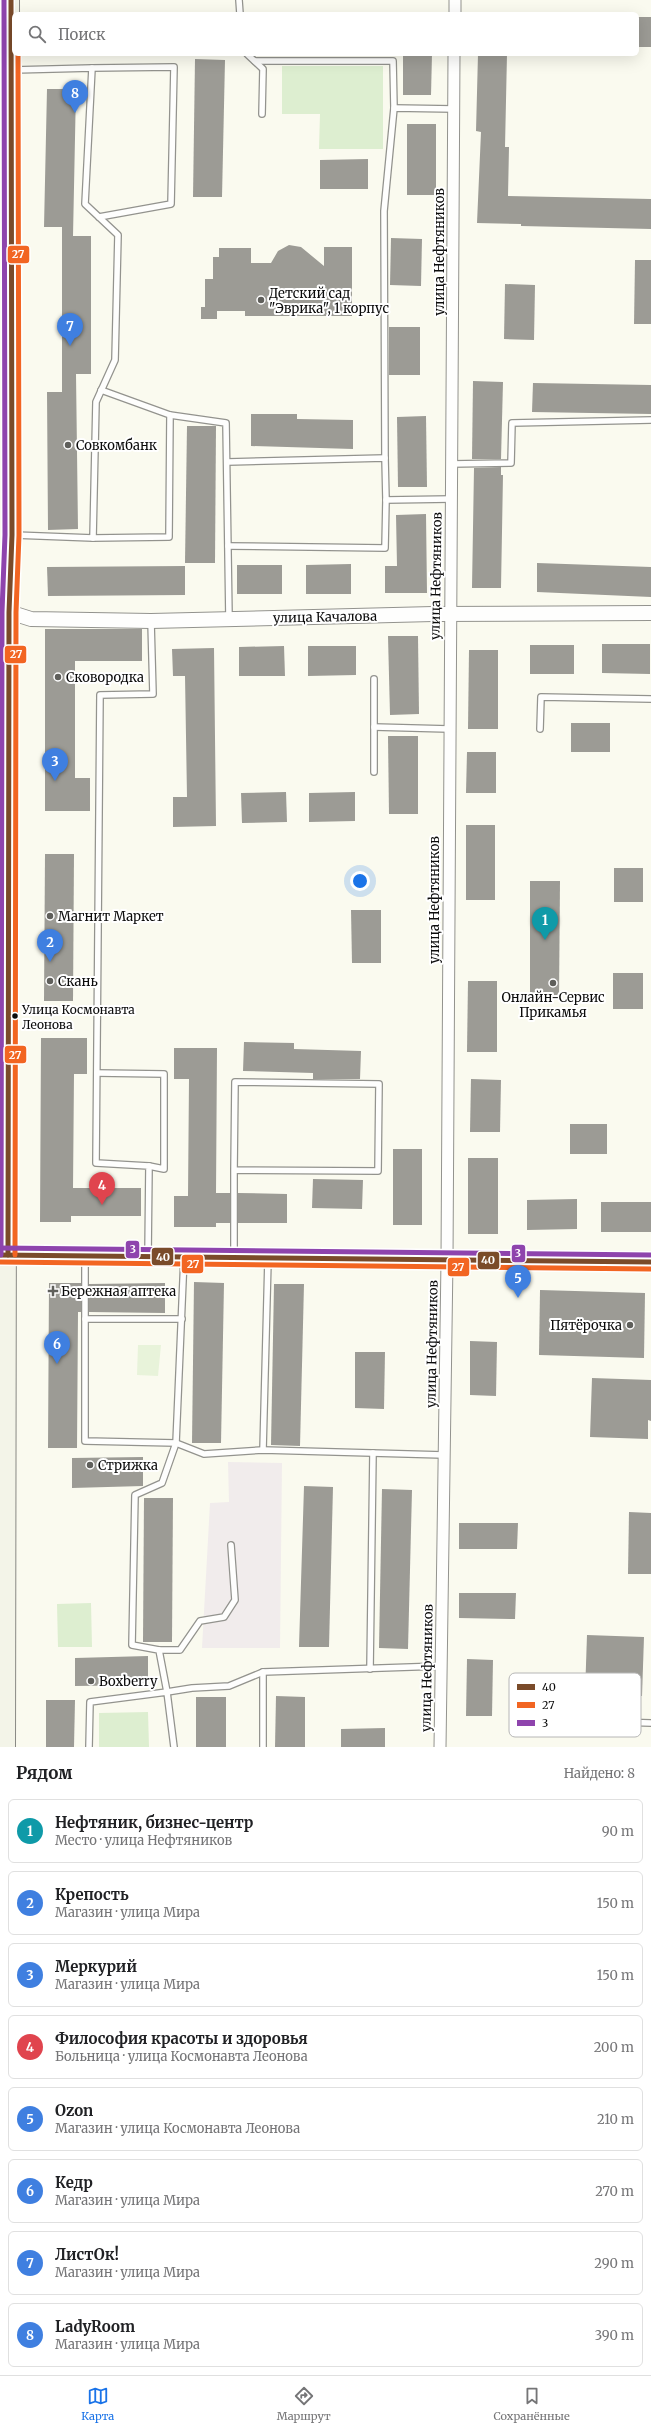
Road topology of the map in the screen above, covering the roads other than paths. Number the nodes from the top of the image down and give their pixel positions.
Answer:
1 (11, 0) edge
2 (239, 0) edge
3 (455, 0) edge
4 (240, 12) edge
5 (455, 12) edge
6 (249, 56) edge
7 (454, 56) edge
8 (255, 62) junction
9 (92, 68) junction
10 (10, 70) junction
11 (394, 108) junction
12 (454, 109) junction
13 (262, 114) dead end
14 (99, 217) junction
15 (101, 390) junction
16 (170, 415) junction
17 (651, 420) edge
18 (385, 458) junction
19 (228, 462) junction
20 (451, 464) junction
21 (451, 499) junction
22 (386, 500) junction
23 (12, 535) junction
24 (93, 538) junction
25 (228, 546) junction
26 (5, 612) edge
27 (651, 613) edge
28 (449, 614) junction
29 (229, 620) junction
30 (151, 621) junction
31 (374, 680) dead end
32 (651, 699) edge
33 (374, 728) junction
34 (449, 729) junction
35 (540, 729) dead end
36 (374, 772) dead end
37 (97, 1073) junction
38 (149, 1166) junction
39 (234, 1170) junction
40 (4, 1255) edge
41 (85, 1256) junction
42 (148, 1257) junction
43 (184, 1257) junction
44 (234, 1258) junction
45 (268, 1258) junction
46 (447, 1260) junction
47 (651, 1262) edge
48 (85, 1319) junction
49 (182, 1319) junction
50 (176, 1442) junction
51 (264, 1450) junction
52 (373, 1453) junction
53 (444, 1455) junction
54 (231, 1545) dead end
55 (159, 1650) junction
56 (441, 1666) junction
57 (370, 1669) junction
58 (263, 1672) junction
59 (167, 1692) junction
60 (641, 1723) edge
61 (651, 1723) edge
62 (7, 1747) edge
63 (89, 1747) edge
64 (174, 1747) edge
65 (263, 1747) edge
66 (440, 1747) edge

1 - 10 main road
2 - 4 lane
3 - 5 street
6 - 8 lane
7 - 12 street, улица Нефтяников
8 - 11 lane
8 - 13 lane
9 - 10 lane
9 - 14 lane
9 - 14 lane
10 - 23 main road
11 - 12 lane
11 - 18 lane
12 - 20 street, улица Нефтяников
14 - 15 lane
15 - 16 lane
15 - 24 lane
16 - 19 lane
16 - 24 lane
17 - 20 lane
18 - 19 lane
18 - 22 lane
19 - 25 lane
20 - 21 street, улица Нефтяников
21 - 22 lane
21 - 28 street, улица Нефтяников
22 - 25 lane
23 - 24 lane
23 - 26 main road
25 - 29 lane
26 - 30 street, улица Качалова
26 - 40 main road
27 - 28 street, улица Качалова
28 - 29 street, улица Качалова
28 - 34 street, улица Нефтяников
29 - 30 street, улица Качалова
30 - 37 lane
31 - 33 lane
32 - 35 lane
33 - 34 lane
33 - 36 lane
34 - 46 street, улица Нефтяников
37 - 38 lane
37 - 38 lane
38 - 42 lane
39 - 39 lane
39 - 44 lane
40 - 41 main road
40 - 62 main road
41 - 42 main road
41 - 48 lane
42 - 43 main road
43 - 44 main road
43 - 49 lane
44 - 45 main road
45 - 46 main road
45 - 51 lane
46 - 47 main road
46 - 53 street, улица Нефтяников
48 - 49 lane
48 - 50 lane
49 - 50 lane
50 - 51 lane
50 - 55 lane
51 - 52 lane
52 - 53 lane
52 - 57 lane
53 - 56 street, улица Нефтяников
54 - 55 lane
55 - 59 lane
56 - 57 lane
56 - 66 street, улица Нефтяников
57 - 58 lane
58 - 59 lane
58 - 65 lane
59 - 63 lane
59 - 64 lane
60 - 61 lane

